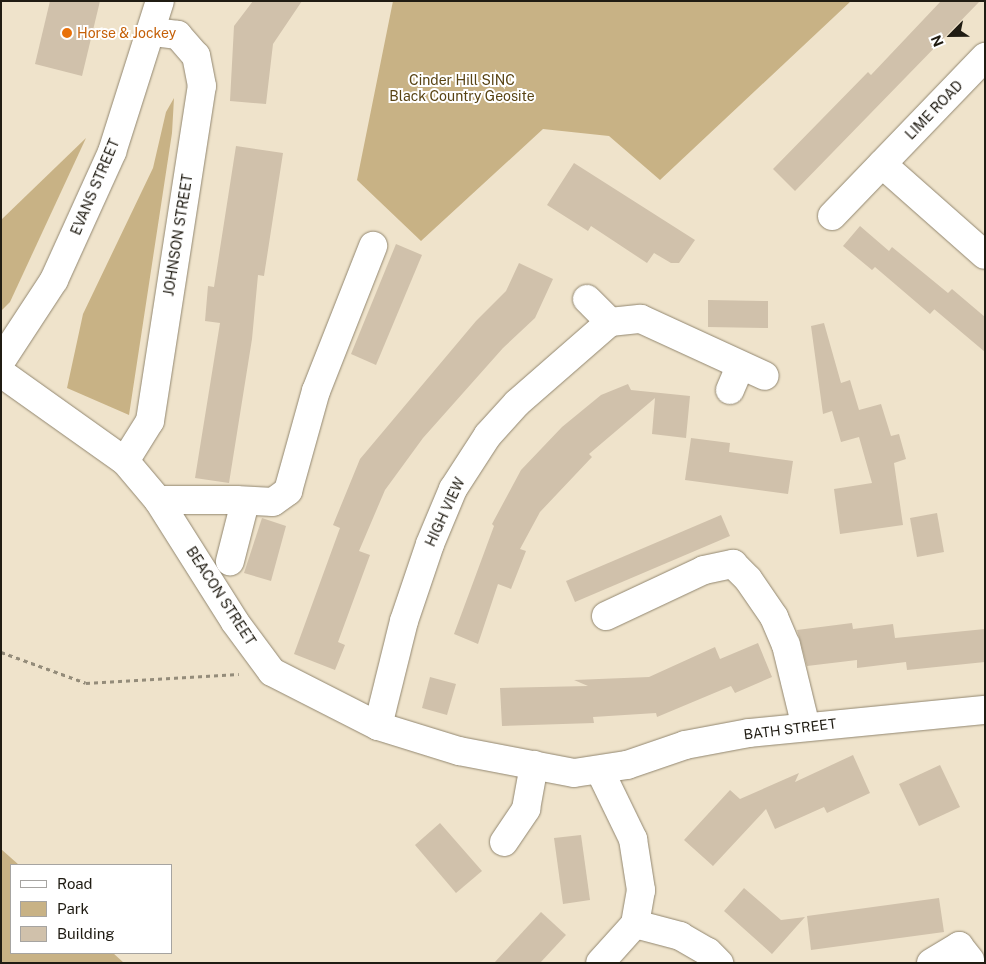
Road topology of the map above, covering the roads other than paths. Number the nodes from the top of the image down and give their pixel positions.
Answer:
1 (160, 1) edge
2 (152, 32) junction
3 (985, 57) edge
4 (882, 164) junction
5 (832, 216) dead end
6 (373, 246) dead end
7 (985, 255) edge
8 (587, 299) dead end
9 (610, 322) junction
10 (1, 360) edge
11 (1, 373) edge
12 (765, 376) dead end
13 (125, 461) junction
14 (158, 500) junction
15 (236, 500) junction
16 (230, 560) dead end
17 (606, 616) dead end
18 (985, 710) edge
19 (378, 726) junction
20 (806, 727) junction
21 (534, 765) junction
22 (600, 771) junction
23 (504, 842) dead end
24 (635, 924) junction
25 (970, 960) dead end
26 (600, 963) edge
27 (719, 963) edge
28 (932, 963) edge

1 - 2 street, EVANS STREET
2 - 10 street, EVANS STREET
2 - 13 street, JOHNSON STREET
3 - 4 street, LIME ROAD
4 - 5 street, LIME ROAD
4 - 7 street
6 - 15 street
8 - 9 street
9 - 12 street
9 - 19 street, HIGH VIEW
11 - 13 street, BEACON STREET
13 - 14 street, BEACON STREET
14 - 15 street
14 - 19 street, BEACON STREET
15 - 16 street
17 - 20 street
18 - 20 street, BATH STREET
19 - 21 street, BEACON STREET
20 - 22 street, BATH STREET
21 - 22 street, BEACON STREET
21 - 23 street
22 - 24 street
24 - 26 street
24 - 27 street
25 - 28 street

